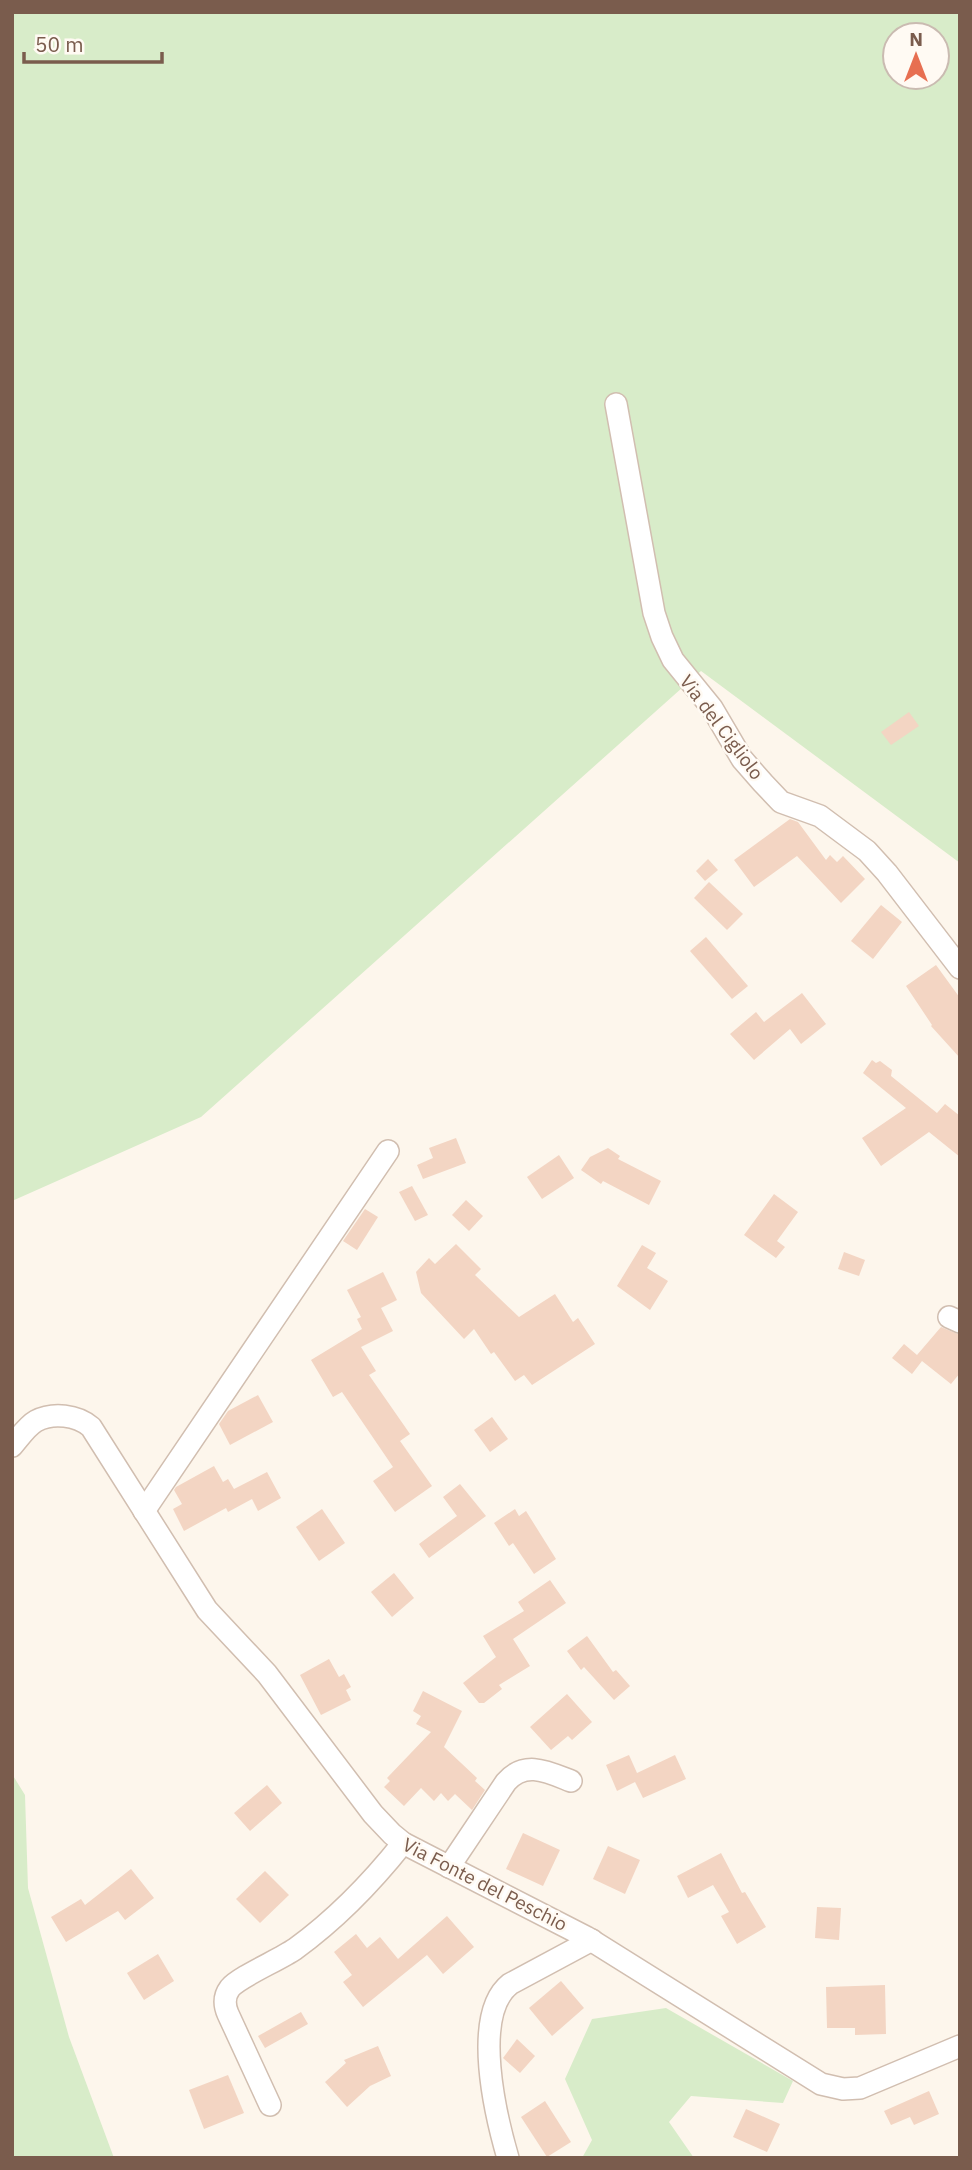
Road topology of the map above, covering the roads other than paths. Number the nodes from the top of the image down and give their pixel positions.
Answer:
1 (616, 404) dead end
2 (960, 968) edge
3 (388, 1151) dead end
4 (12, 1446) edge
5 (144, 1511) junction
6 (571, 1781) dead end
7 (403, 1843) junction
8 (449, 1867) junction
9 (592, 1940) junction
10 (960, 2046) edge
11 (270, 2105) dead end
12 (508, 2158) edge

1 - 2 street, Via del Cigliolo
3 - 5 street
4 - 5 street, Via Fonte del Peschio
5 - 7 street, Via Fonte del Peschio
6 - 8 street
7 - 8 street, Via Fonte del Peschio
7 - 11 street
8 - 9 street, Via Fonte del Peschio
9 - 10 street, Via Fonte del Peschio
9 - 12 street

